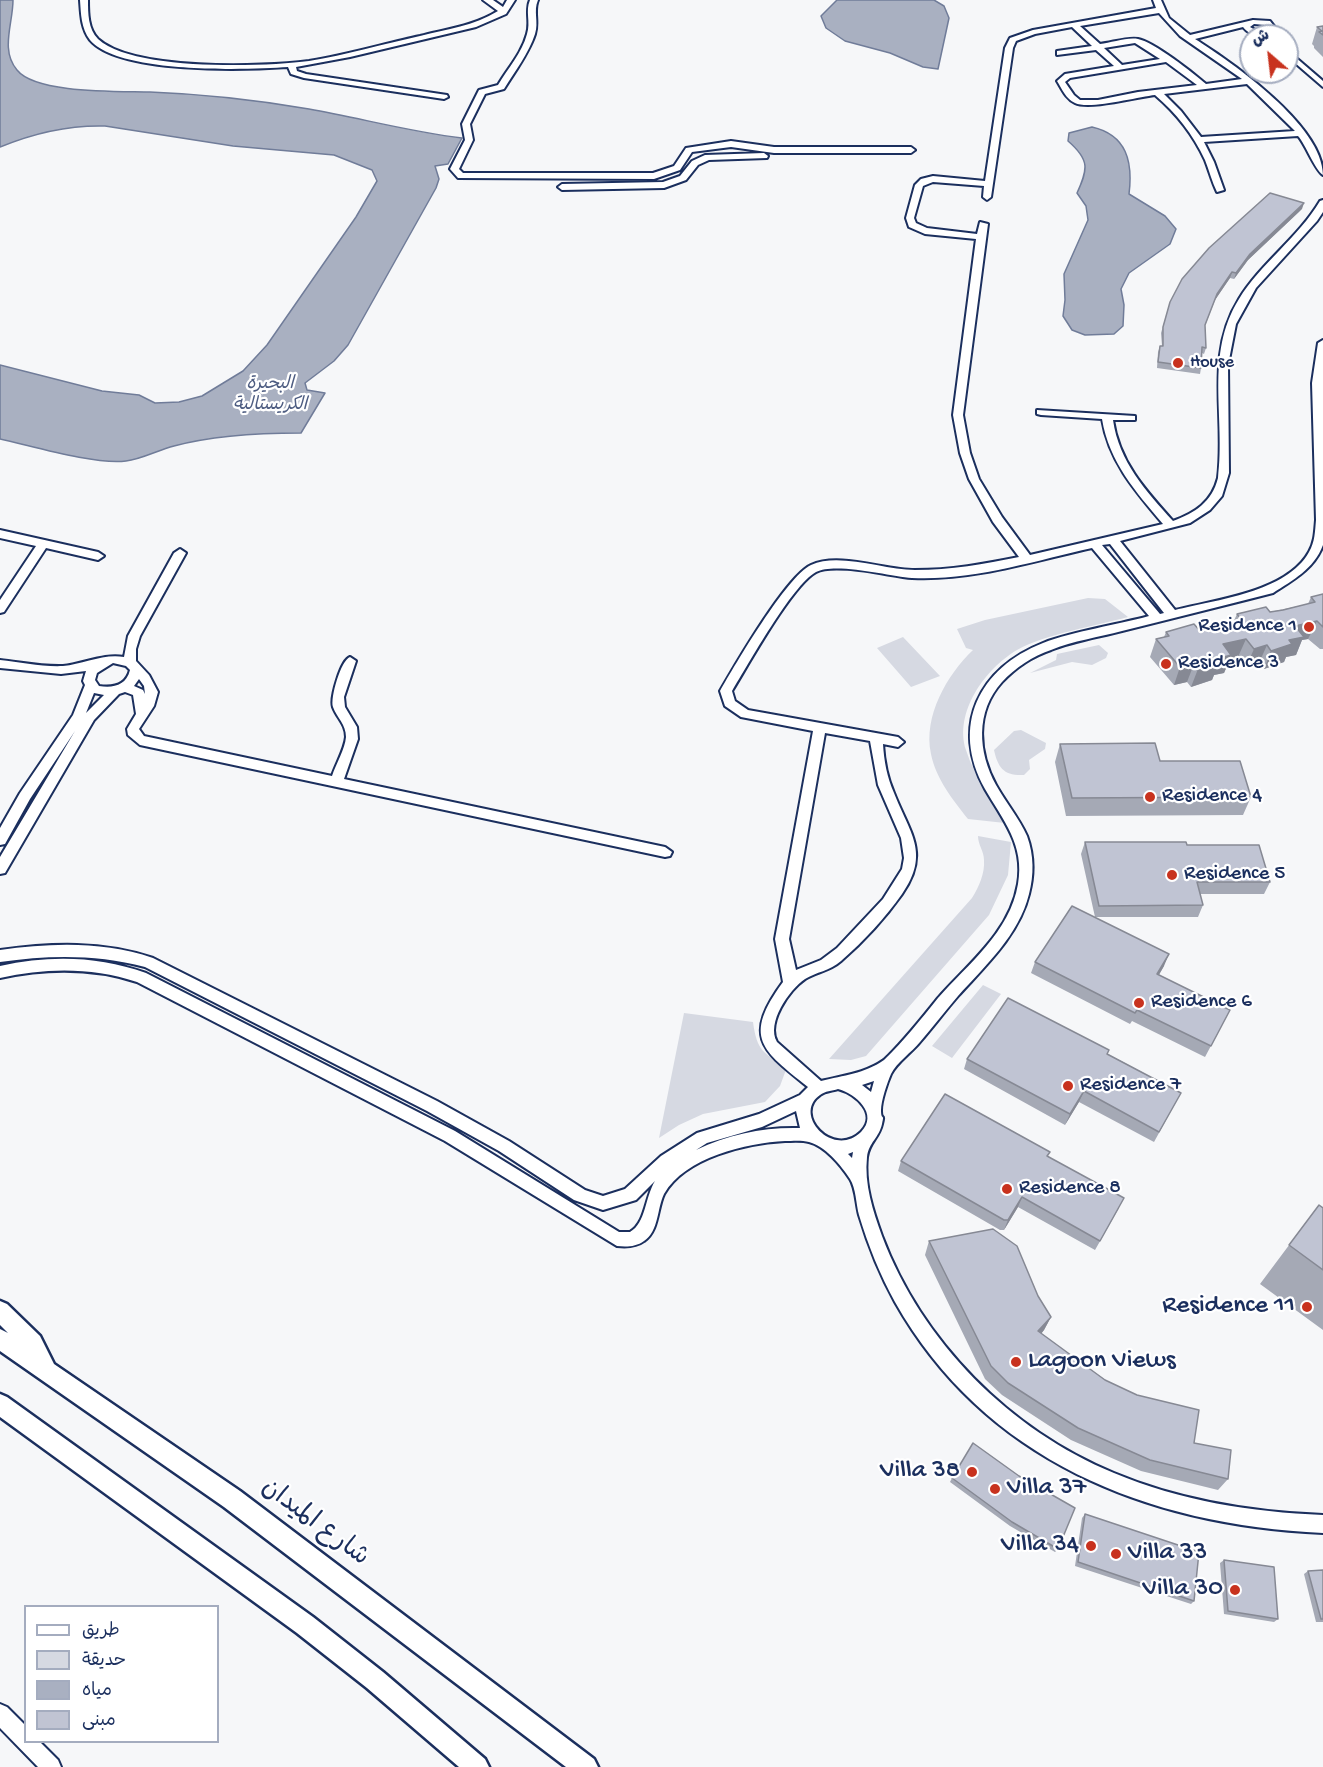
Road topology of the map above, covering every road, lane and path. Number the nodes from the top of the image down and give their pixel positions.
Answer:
1 (84, 0) edge
2 (487, 0) edge
3 (511, 0) edge
4 (534, 0) edge
5 (1157, 0) edge
6 (1160, 10) junction
7 (502, 12) junction
8 (1073, 24) junction
9 (1253, 24) edge
10 (1268, 24) edge
11 (1239, 32) edge
12 (1192, 40) junction
13 (1098, 47) junction
14 (1060, 53) dead end
15 (1167, 60) junction
16 (1299, 63) edge
17 (291, 65) junction
18 (1120, 67) junction
19 (1239, 74) edge
20 (1239, 82) edge
21 (1251, 84) edge
22 (1323, 85) edge
23 (1204, 87) junction
24 (1157, 92) junction
25 (444, 97) dead end
26 (1300, 133) junction
27 (1199, 140) junction
28 (911, 150) dead end
29 (790, 156) dead end
30 (1323, 172) edge
31 (989, 184) junction
32 (556, 187) dead end
33 (1220, 190) dead end
34 (987, 197) dead end
35 (1323, 203) edge
36 (983, 225) dead end
37 (982, 237) junction
38 (1323, 344) edge
39 (1041, 412) dead end
40 (1107, 416) junction
41 (1131, 418) dead end
42 (1171, 526) junction
43 (0, 534) edge
44 (1113, 540) junction
45 (42, 544) junction
46 (1095, 544) junction
47 (180, 553) dead end
48 (98, 556) dead end
49 (1027, 559) junction
50 (1140, 574) junction
51 (1124, 578) junction
52 (0, 609) edge
53 (1172, 614) junction
54 (1156, 618) junction
55 (134, 636) junction
56 (350, 661) dead end
57 (102, 663) junction
58 (133, 666) junction
59 (1, 667) edge
60 (61, 670) junction
61 (91, 685) junction
62 (120, 689) junction
63 (142, 714) junction
64 (820, 728) junction
65 (876, 738) junction
66 (898, 742) dead end
67 (336, 782) junction
68 (25, 796) junction
69 (42, 799) junction
70 (0, 840) edge
71 (665, 852) dead end
72 (0, 869) edge
73 (0, 943) edge
74 (18, 953) junction
75 (0, 956) edge
76 (789, 961) junction
77 (813, 969) junction
78 (0, 972) edge
79 (790, 983) junction
80 (885, 1068) junction
81 (844, 1084) junction
82 (818, 1087) junction
83 (805, 1100) junction
84 (874, 1108) junction
85 (811, 1134) junction
86 (717, 1135) junction
87 (775, 1135) junction
88 (863, 1140) junction
89 (831, 1145) junction
90 (858, 1177) junction
91 (652, 1200) junction
92 (0, 1311) edge
93 (0, 1339) edge
94 (46, 1369) junction
95 (0, 1404) edge
96 (0, 1417) edge
97 (25, 1420) junction
98 (1323, 1524) edge
99 (0, 1714) edge
100 (24, 1739) edge
101 (28, 1743) edge
102 (51, 1767) edge
103 (477, 1767) edge
104 (586, 1767) edge

1 - 17 street
2 - 7 street
3 - 7 street
4 - 28 street
5 - 6 street
6 - 8 street
6 - 12 street
7 - 17 street
8 - 13 street
8 - 31 street
9 - 10 street
11 - 12 street
12 - 19 street
13 - 14 street
13 - 15 street
13 - 18 street
15 - 18 street
15 - 23 street
16 - 22 street
17 - 25 street
18 - 24 street
20 - 23 street
21 - 26 street
23 - 24 street
24 - 27 street
26 - 27 street
26 - 30 street
27 - 33 street
29 - 32 street
31 - 34 street
31 - 37 street
35 - 42 street
36 - 37 street
37 - 49 street
38 - 53 street
39 - 40 street
40 - 41 street
40 - 42 street
42 - 44 street
43 - 45 street
44 - 46 street
44 - 50 street
45 - 48 street
45 - 52 street
46 - 49 street
46 - 51 street
47 - 55 street
49 - 64 street
50 - 51 street
50 - 53 street
51 - 54 street
53 - 54 street
54 - 80 street
55 - 57 street
55 - 58 street
56 - 67 street
57 - 58 street
57 - 60 street
57 - 61 street
58 - 62 street
58 - 63 street
59 - 60 street
60 - 61 street
61 - 62 street
61 - 68 street
62 - 63 street
62 - 69 street
63 - 67 street
64 - 65 street
64 - 76 street
65 - 66 street
65 - 77 street
67 - 71 street
68 - 69 street
68 - 70 street
69 - 72 street
73 - 74 street
74 - 75 street
74 - 86 street
76 - 77 street
76 - 79 street
77 - 79 street
78 - 91 street
79 - 82 street
80 - 81 street
80 - 84 street
81 - 82 street
81 - 84 street
82 - 83 street
83 - 85 street
83 - 86 street
84 - 88 street
85 - 87 street
85 - 89 street
86 - 87 street
86 - 91 street
87 - 91 street
88 - 89 street
88 - 90 street
89 - 90 street
90 - 98 street
92 - 94 main road
93 - 94 main road, شارع الميدان
94 - 104 main road, شارع الميدان
95 - 97 main road
96 - 97 street
97 - 103 main road
99 - 100 street
101 - 102 street

